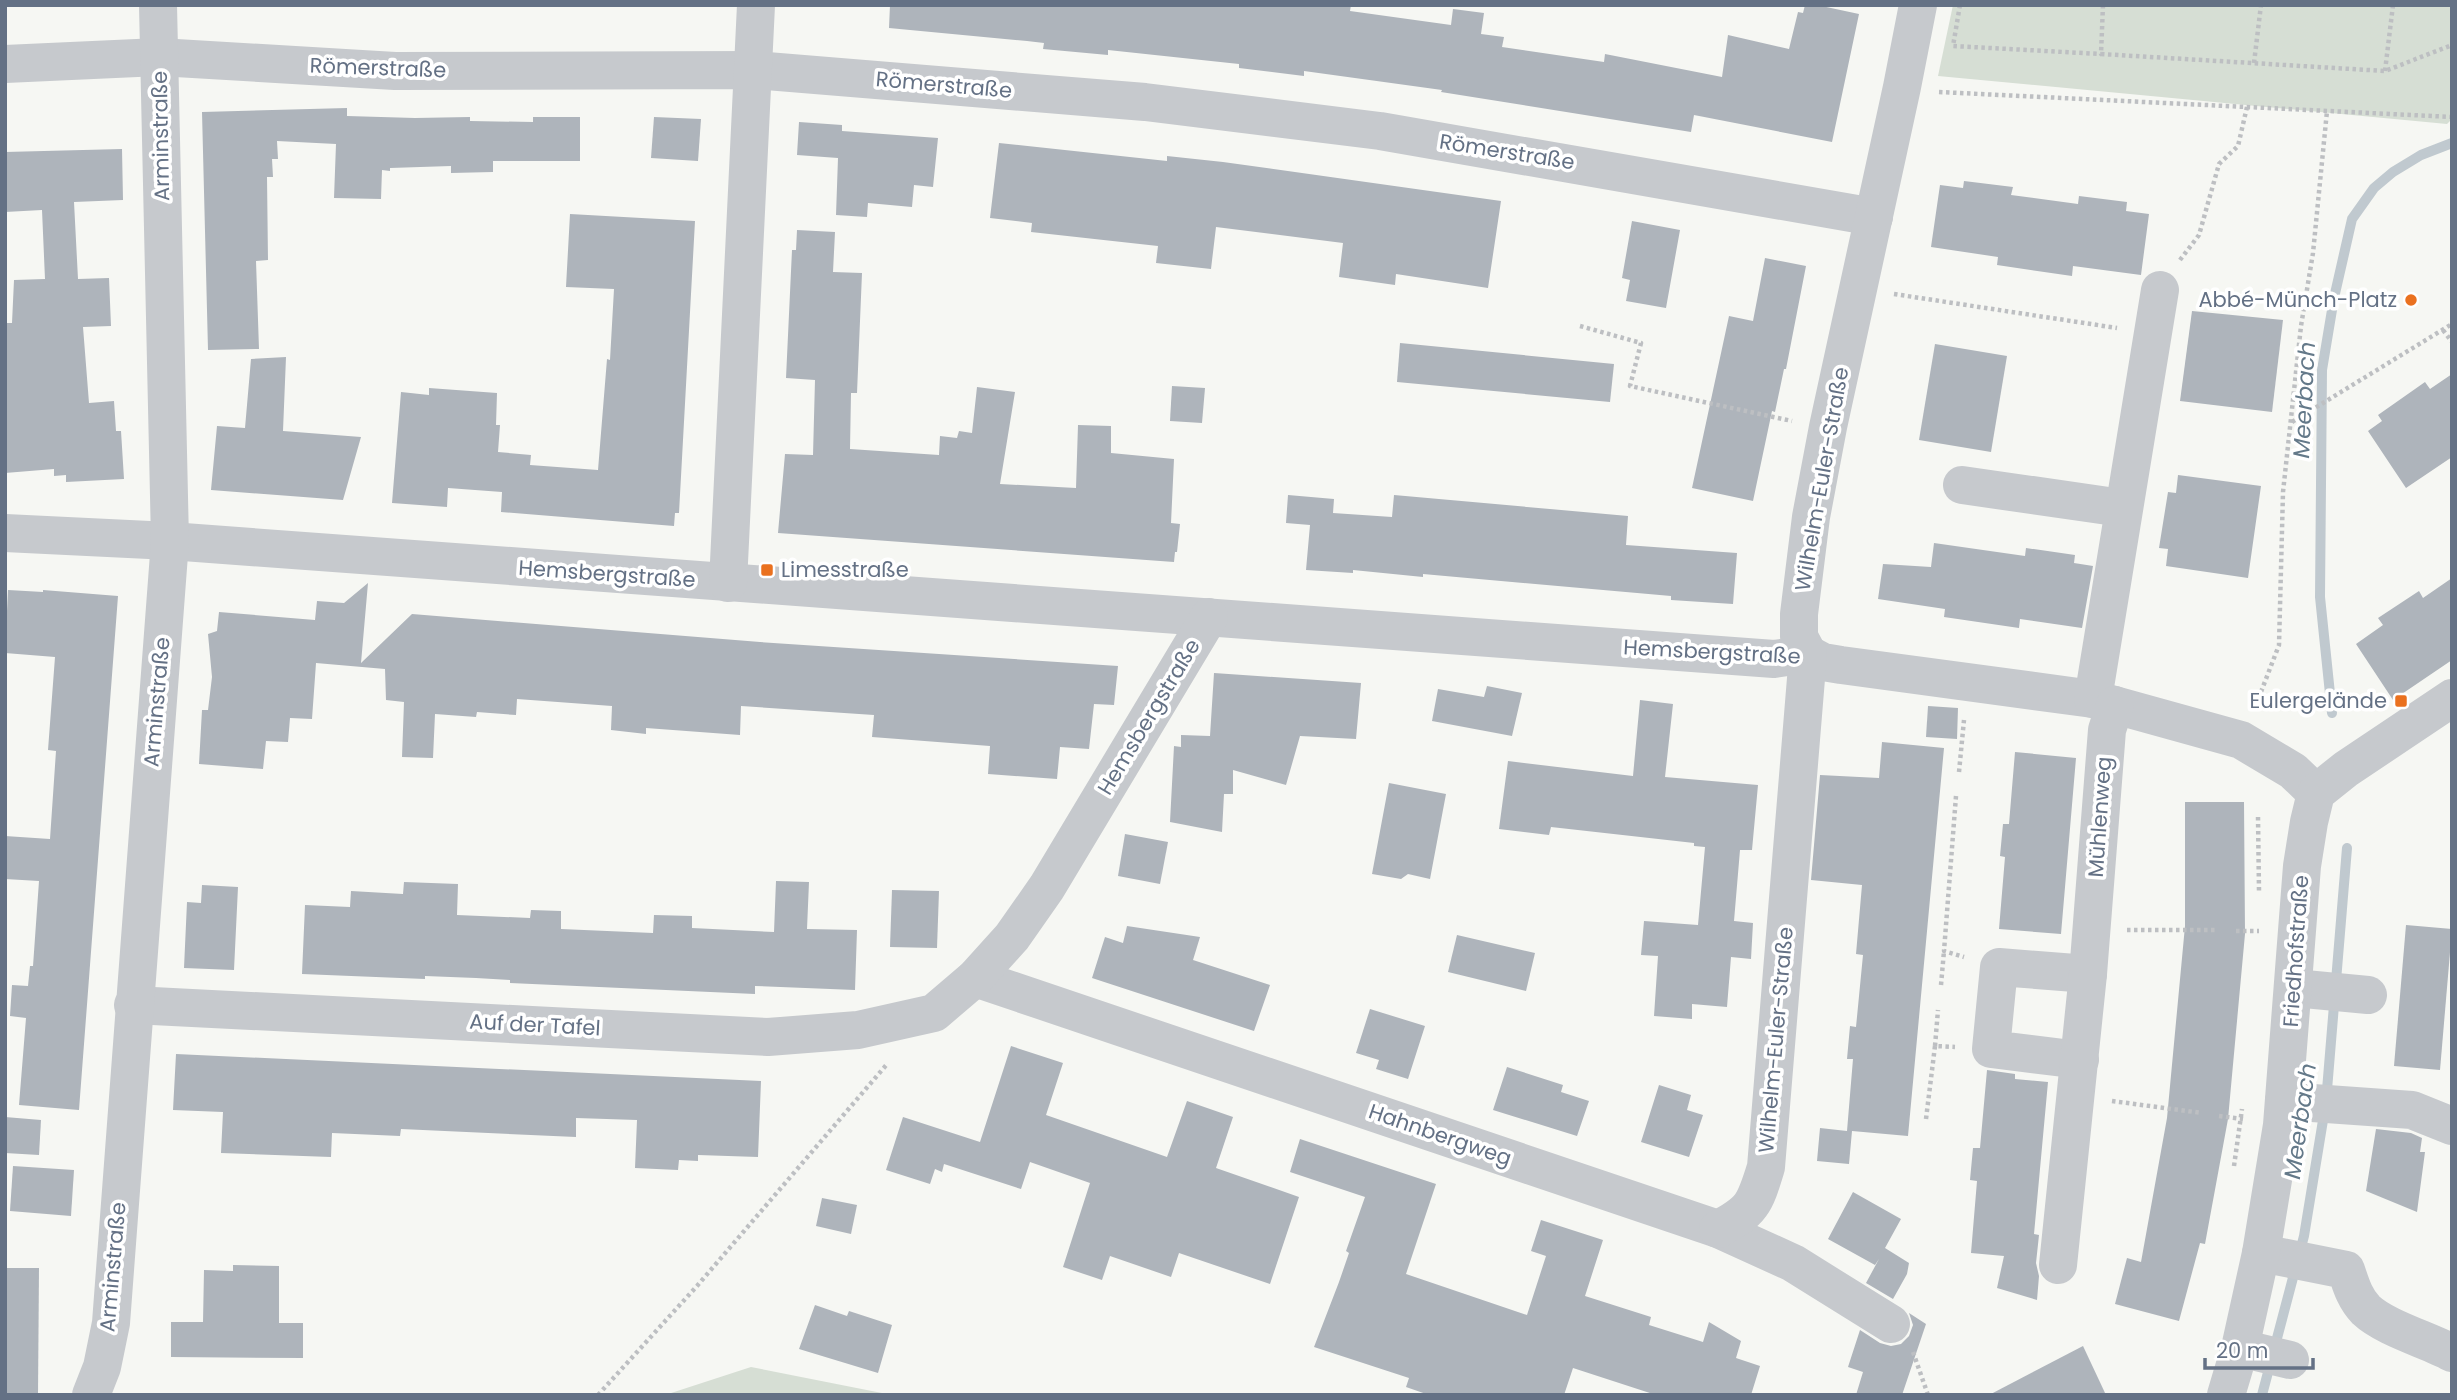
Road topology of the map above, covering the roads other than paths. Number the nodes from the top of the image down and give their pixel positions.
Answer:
1 (158, 5) edge
2 (756, 5) edge
3 (1918, 5) edge
4 (159, 57) junction
5 (5, 64) edge
6 (754, 70) junction
7 (1874, 217) junction
8 (2160, 290) road end
9 (1962, 485) dead end
10 (2122, 508) junction
11 (5, 533) edge
12 (170, 541) junction
13 (728, 583) junction
14 (1209, 617) junction
15 (1808, 654) junction
16 (2452, 698) edge
17 (2104, 702) junction
18 (2316, 793) junction
19 (2088, 974) junction
20 (975, 978) junction
21 (133, 1005) junction
22 (934, 1013) joint
23 (2078, 1078) junction
24 (2308, 1103) junction
25 (2452, 1126) edge
26 (1718, 1229) junction
27 (2285, 1258) junction
28 (2058, 1265) dead end
29 (1891, 1324) dead end
30 (2452, 1353) edge
31 (91, 1395) edge
32 (2226, 1395) edge

1 - 4 street, Arminstraße
2 - 6 street
3 - 7 street, Wilhelm-Euler-Straße
4 - 5 street, Römerstraße
4 - 6 street, Römerstraße
4 - 12 street, Arminstraße
6 - 7 street, Römerstraße
6 - 13 street
7 - 15 street, Wilhelm-Euler-Straße
8 - 10 street, Mühlenweg
9 - 10 street
10 - 17 street, Mühlenweg
11 - 12 street, Hemsbergstraße
12 - 13 street, Hemsbergstraße
12 - 21 street, Arminstraße
13 - 14 street, Hemsbergstraße
14 - 15 street, Hemsbergstraße
14 - 20 street, Hemsbergstraße
15 - 17 street, Hemsbergstraße
15 - 26 street, Wilhelm-Euler-Straße
16 - 18 street
17 - 18 street, Hemsbergstraße
17 - 19 street, Mühlenweg
18 - 24 street, Friedhofstraße
19 - 23 street, Mühlenweg
19 - 23 street
20 - 22 street, Hemsbergstraße
20 - 26 street, Hahnbergweg
21 - 22 street, Auf der Tafel
21 - 31 street, Arminstraße
23 - 28 street, Mühlenweg
24 - 25 street
24 - 27 street, Friedhofstraße
26 - 29 street, Hahnbergweg
27 - 30 street
27 - 32 street, Friedhofstraße

